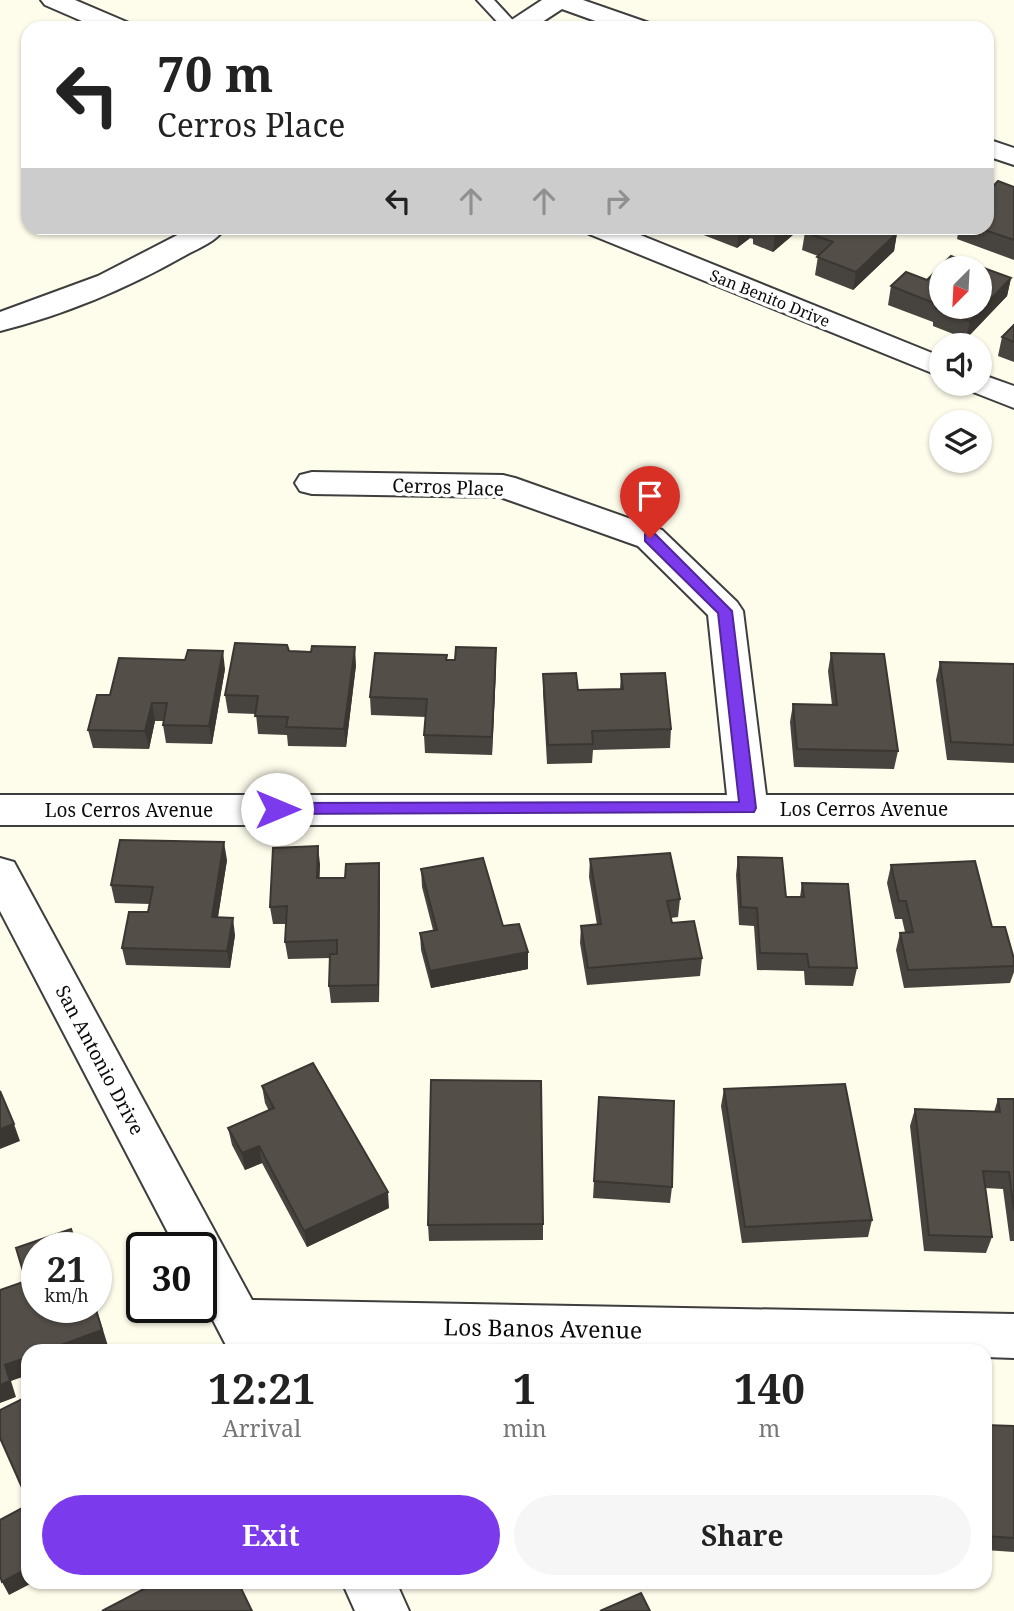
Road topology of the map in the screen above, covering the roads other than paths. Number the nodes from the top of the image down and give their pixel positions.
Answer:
1 (54, 0) edge
2 (485, 0) edge
3 (559, 0) edge
4 (104, 21) edge
5 (507, 21) edge
6 (525, 21) edge
7 (620, 21) edge
8 (994, 150) edge
9 (1014, 157) edge
10 (200, 235) edge
11 (616, 235) edge
12 (0, 322) edge
13 (929, 363) edge
14 (992, 389) edge
15 (1014, 398) edge
16 (312, 483) dead end
17 (748, 808) junction
18 (0, 810) edge
19 (1014, 810) edge
20 (0, 873) edge
21 (192, 1232) edge
22 (217, 1279) edge
23 (247, 1336) edge
24 (1014, 1336) edge
25 (372, 1589) edge
26 (383, 1611) edge

1 - 4 street
2 - 5 lane
3 - 6 street
3 - 7 street
8 - 9 street
10 - 12 street
11 - 13 street, San Benito Drive
14 - 15 street
16 - 17 street, Cerros Place
17 - 18 street, Los Cerros Avenue
17 - 19 street, Los Cerros Avenue
20 - 21 street, San Antonio Drive
22 - 23 street, San Antonio Drive
23 - 24 street, Los Banos Avenue
25 - 26 street

